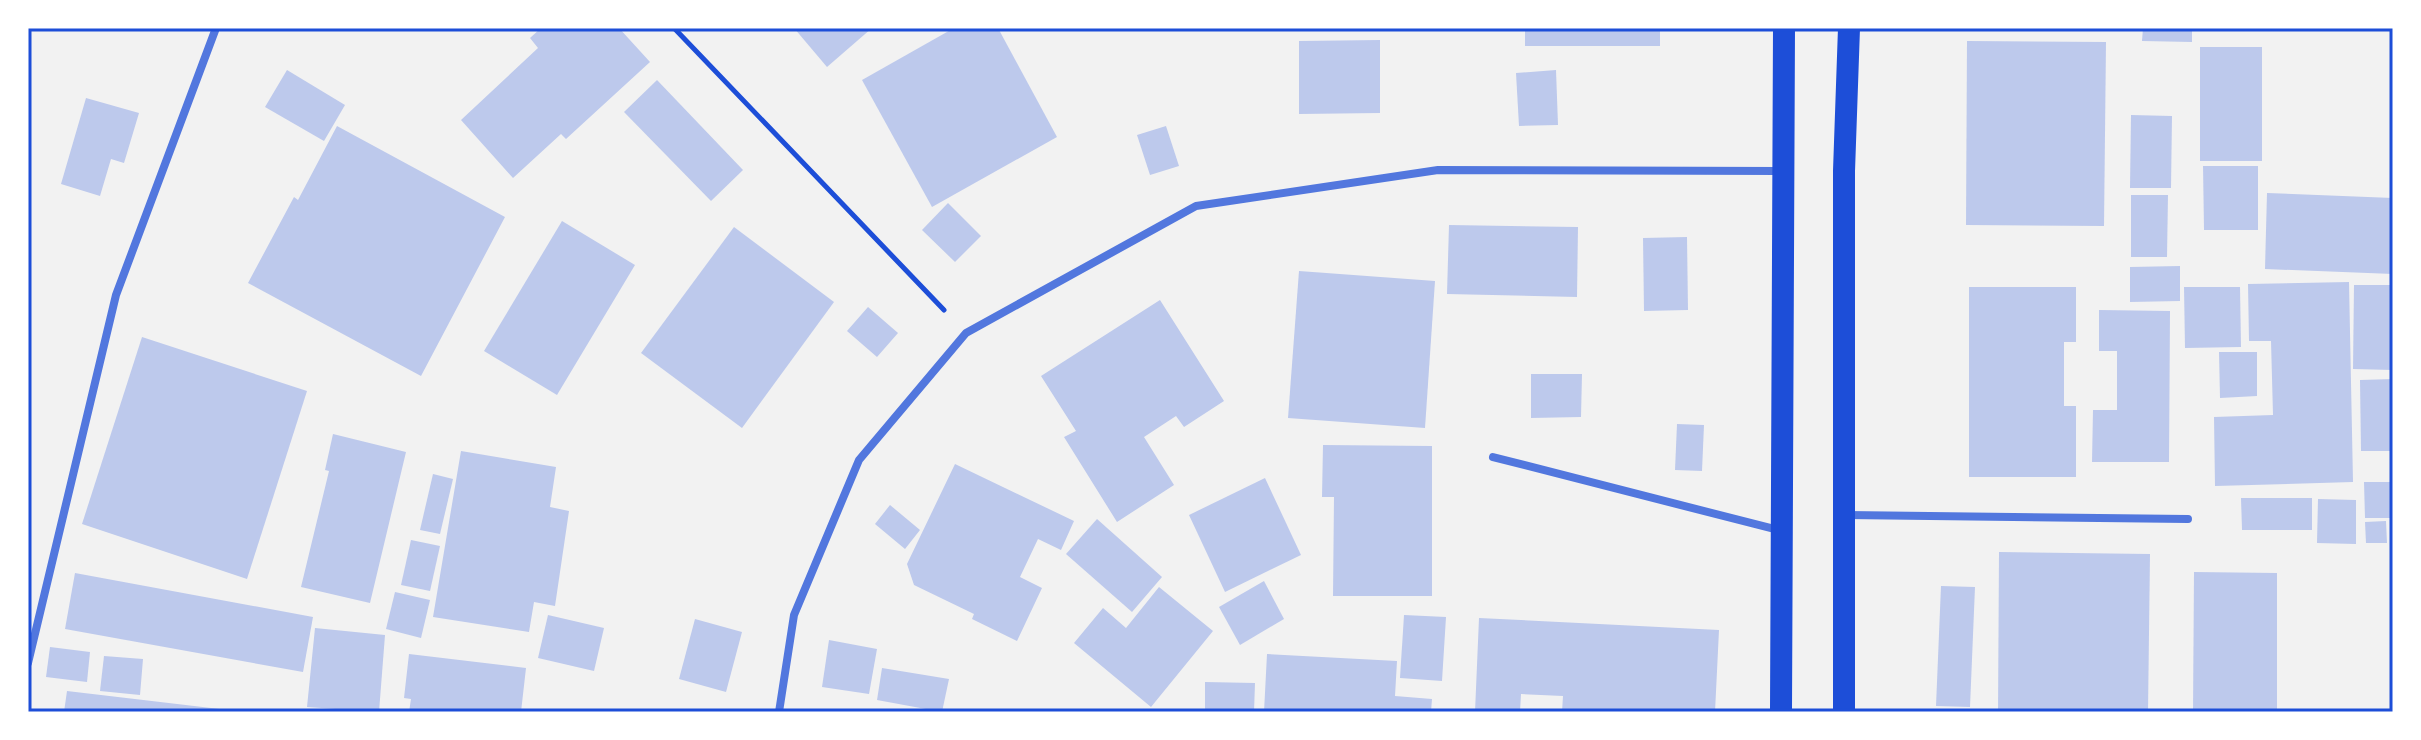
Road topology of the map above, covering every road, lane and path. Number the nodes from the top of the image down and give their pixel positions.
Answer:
1 (216, 28) edge
2 (674, 28) edge
3 (1784, 28) edge
4 (1849, 28) edge
5 (1785, 171) junction
6 (966, 333) junction
7 (1493, 457) dead end
8 (1845, 515) junction
9 (2188, 519) dead end
10 (1782, 532) junction
11 (28, 663) edge
12 (779, 712) edge
13 (1781, 712) edge
14 (1844, 712) edge

1 - 11 street
2 - 6 path
3 - 5 highway
4 - 8 highway
5 - 6 street
5 - 10 highway
6 - 12 street
7 - 10 street
8 - 9 street
8 - 14 highway
10 - 13 highway

